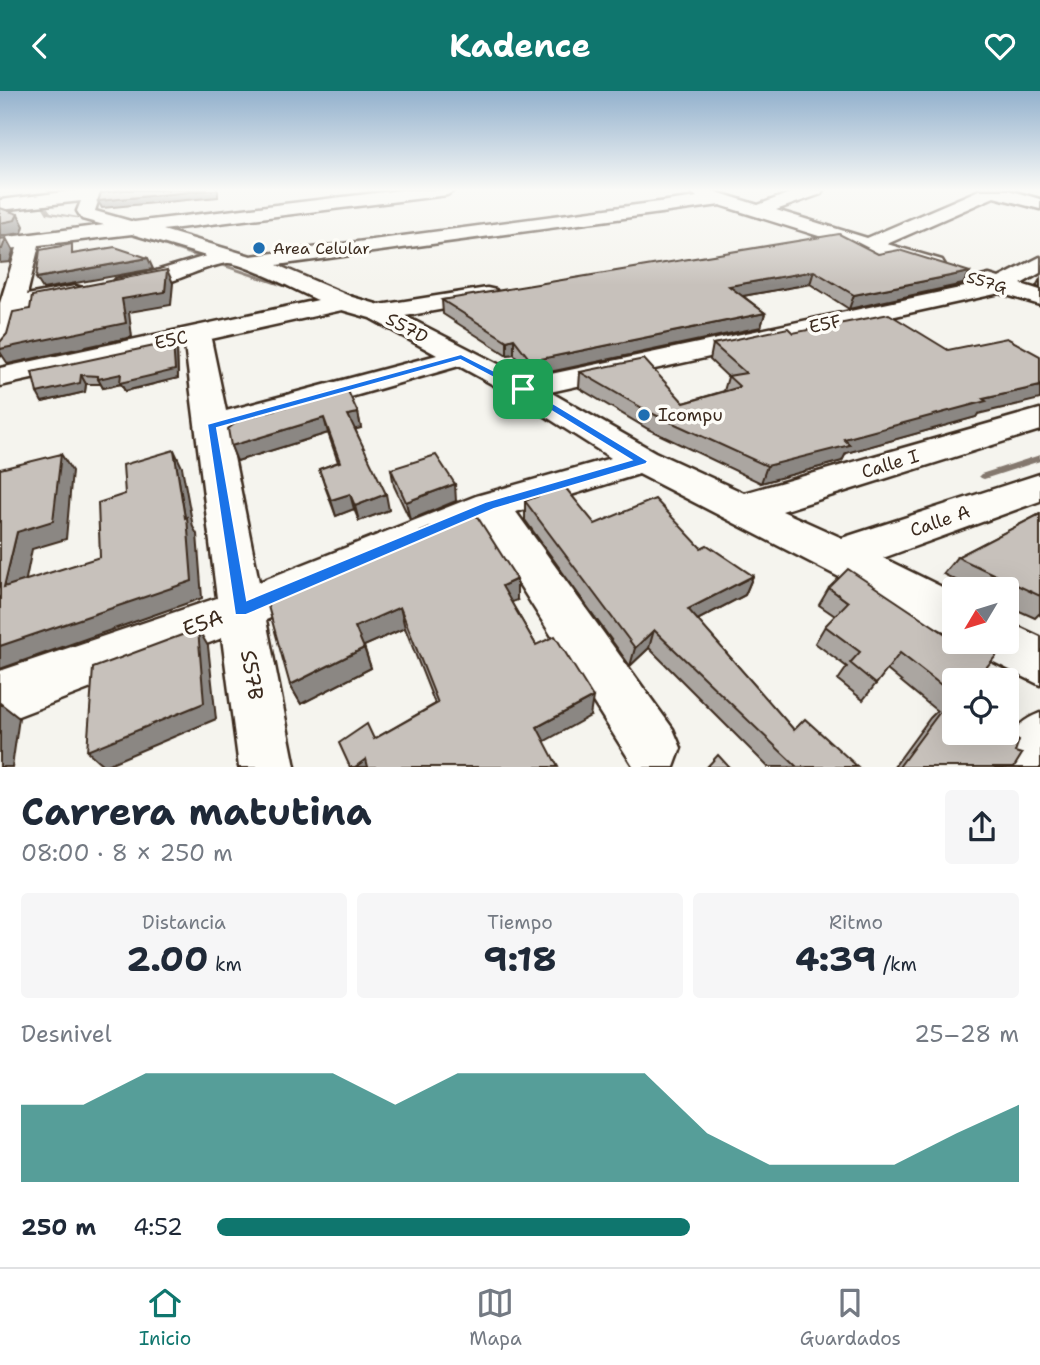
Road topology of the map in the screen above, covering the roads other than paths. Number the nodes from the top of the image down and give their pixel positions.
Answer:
1 (64, 222) edge
2 (123, 222) edge
3 (177, 222) edge
4 (541, 222) edge
5 (796, 222) edge
6 (921, 222) edge
7 (130, 227) junction
8 (842, 236) junction
9 (40, 237) junction
10 (0, 244) edge
11 (869, 244) junction
12 (787, 245) edge
13 (239, 259) junction
14 (1040, 264) edge
15 (1001, 286) junction
16 (515, 291) edge
17 (1040, 298) edge
18 (343, 302) junction
19 (12, 305) junction
20 (379, 313) junction
21 (197, 334) junction
22 (0, 347) edge
23 (461, 357) junction
24 (0, 377) edge
25 (523, 389) junction
26 (1040, 419) edge
27 (211, 426) junction
28 (642, 461) junction
29 (1040, 487) edge
30 (490, 506) junction
31 (740, 509) junction
32 (840, 556) junction
33 (241, 610) junction
34 (942, 610) edge
35 (1019, 651) edge
36 (1040, 662) edge
37 (0, 697) edge
38 (1040, 740) edge
39 (653, 748) dead end
40 (267, 767) edge
41 (1024, 767) edge

1 - 9 street
2 - 7 street, S57D
3 - 7 street
4 - 13 street
5 - 8 street, S57G
6 - 11 street
7 - 9 street
7 - 13 street, S57D
8 - 11 street, S57G
8 - 12 street
9 - 10 street
9 - 19 street
11 - 15 street, S57G
13 - 18 street, S57D
13 - 19 street
14 - 15 street, E5F
15 - 17 street, S57G
15 - 25 street, E5F
16 - 20 street
18 - 20 street, S57D
18 - 21 street, E5C
19 - 22 street
20 - 23 street, S57D
21 - 24 street, E5C
21 - 27 street, S57B
23 - 25 street, S57D
23 - 27 street
25 - 28 street, S57D
26 - 31 street, Calle I
27 - 33 street, S57B
28 - 30 street, E5A
28 - 31 street, S57D
29 - 32 street, Calle A
30 - 33 street, E5A
30 - 39 street
31 - 32 street, S57D
32 - 34 street, S57D
33 - 37 street, E5A
33 - 40 street, S57B
35 - 36 street
38 - 41 street

